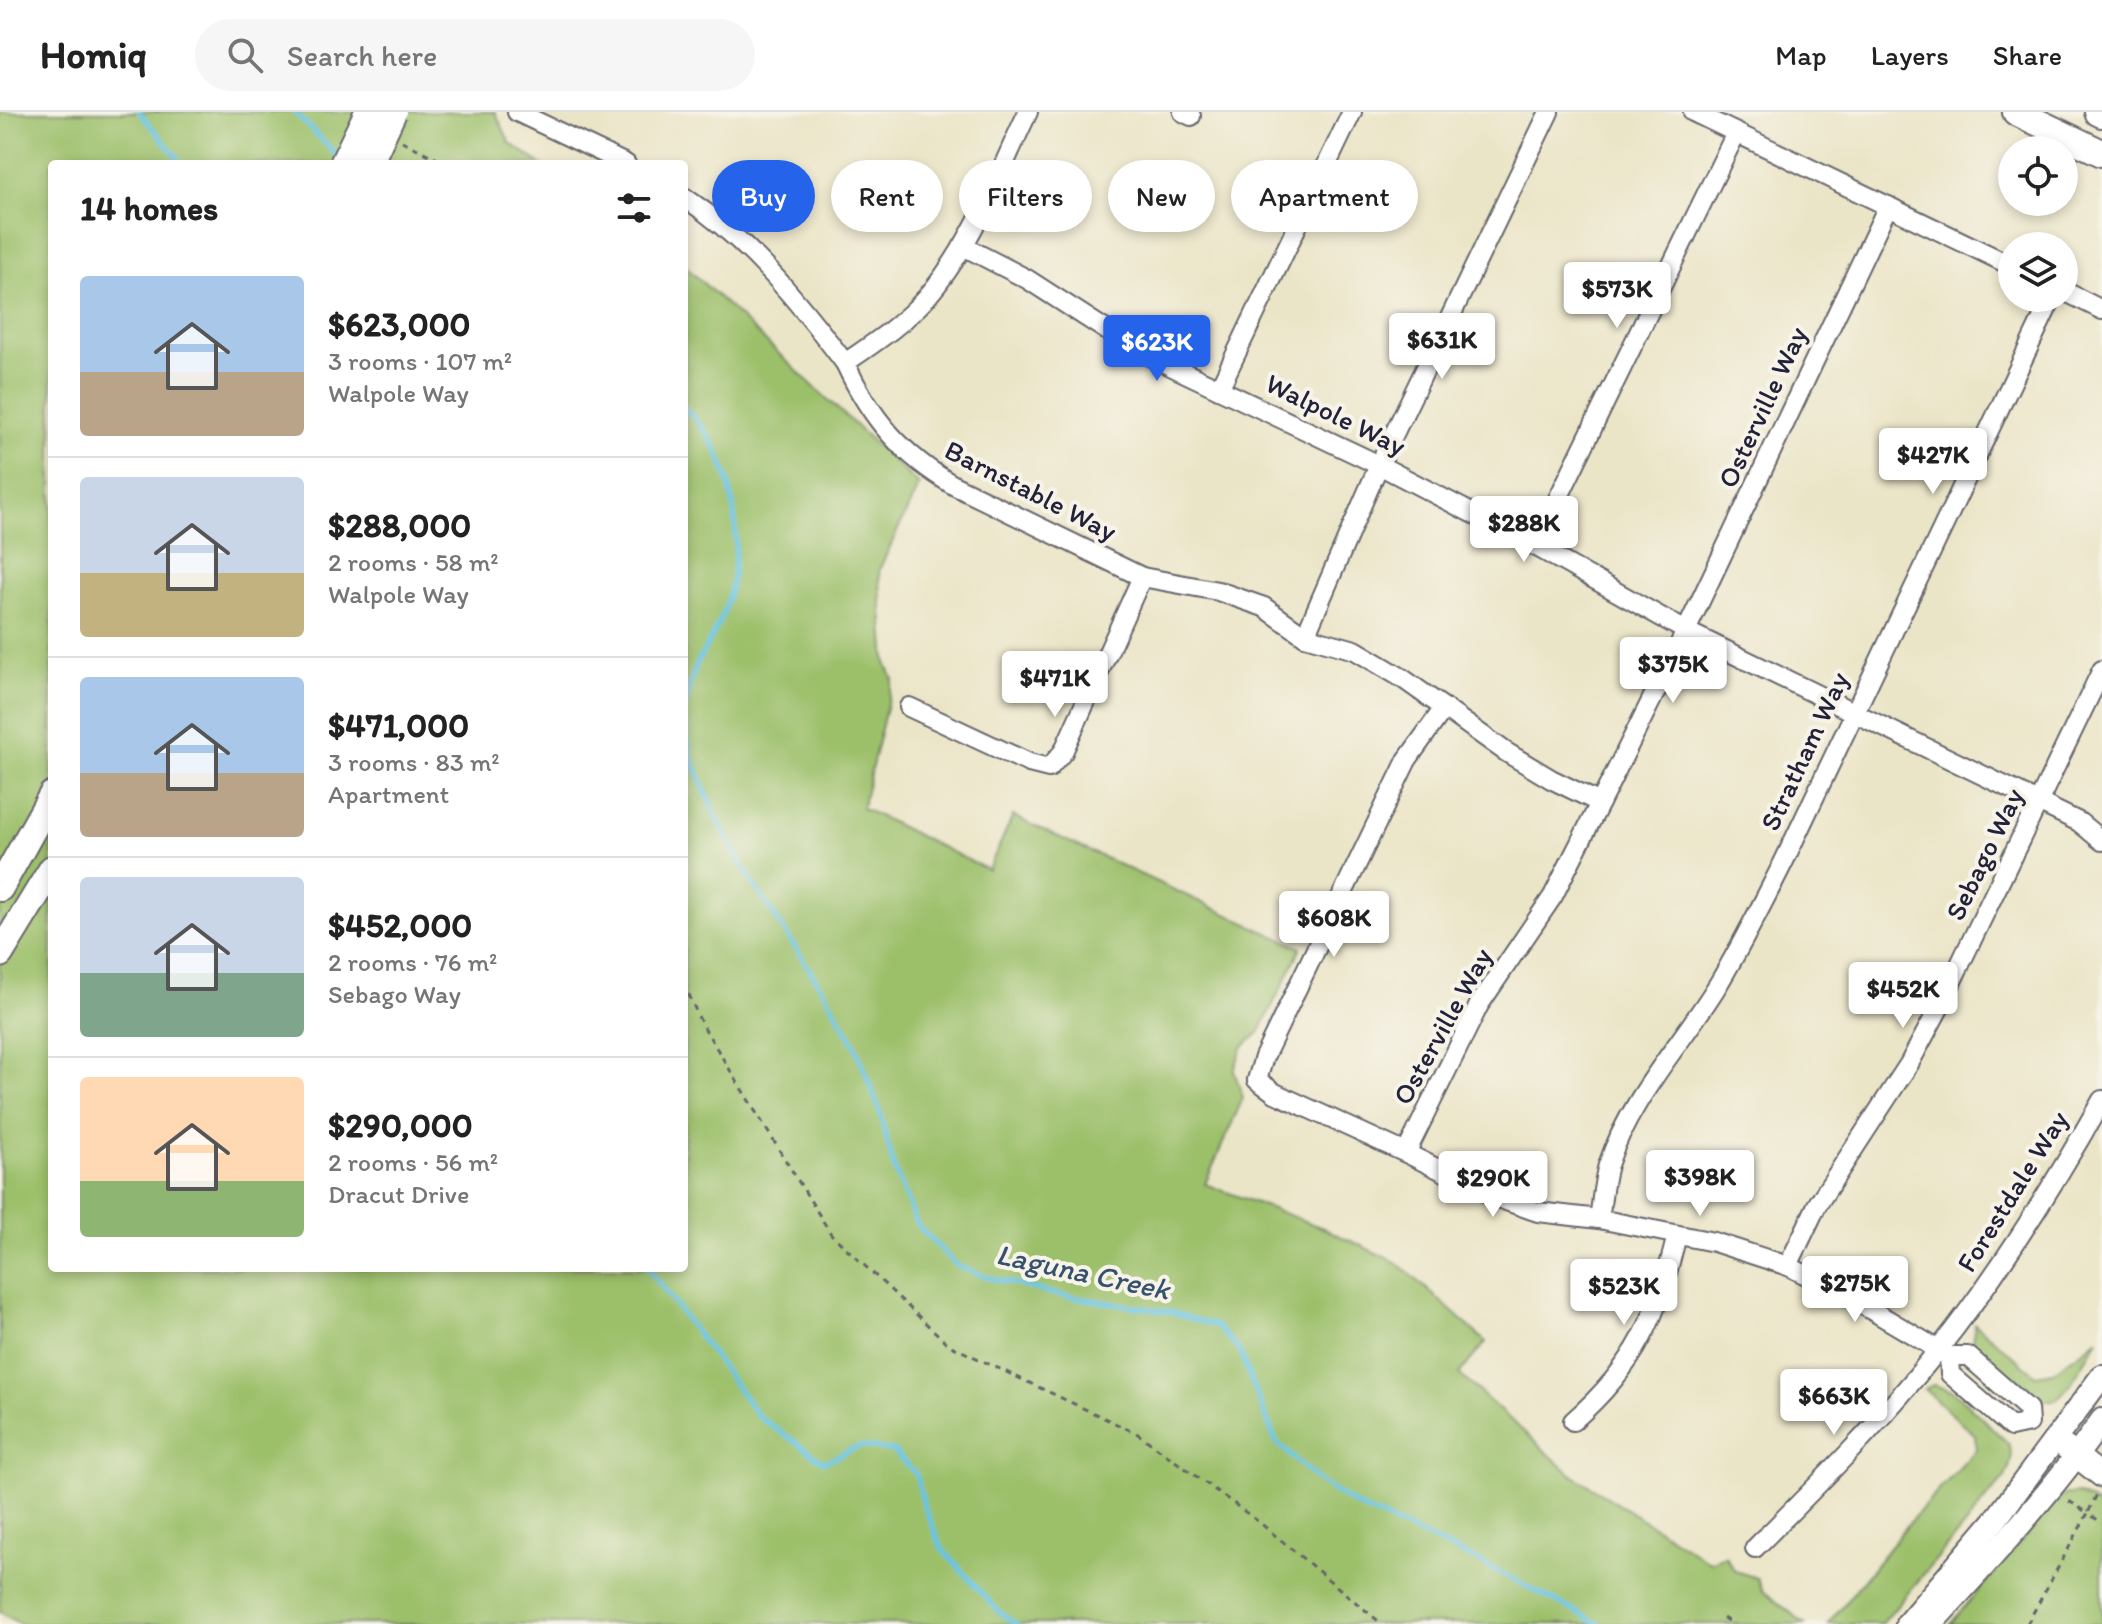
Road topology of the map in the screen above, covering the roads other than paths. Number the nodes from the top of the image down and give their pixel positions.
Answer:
1 (368, 112) edge
2 (394, 112) edge
3 (517, 112) edge
4 (1028, 112) edge
5 (1352, 112) edge
6 (1549, 112) edge
7 (1693, 112) edge
8 (2016, 112) edge
9 (1736, 133) junction
10 (2102, 153) edge
11 (345, 160) edge
12 (371, 160) edge
13 (618, 160) edge
14 (688, 200) edge
15 (1888, 206) junction
16 (963, 246) junction
17 (1998, 259) edge
18 (2078, 298) edge
19 (2102, 310) edge
20 (2045, 312) edge
21 (845, 363) junction
22 (1219, 389) junction
23 (1379, 465) junction
24 (1535, 546) junction
25 (1142, 577) junction
26 (1686, 631) junction
27 (1305, 636) junction
28 (2102, 670) edge
29 (909, 707) dead end
30 (1444, 708) junction
31 (1853, 712) junction
32 (48, 802) edge
33 (1600, 803) junction
34 (2040, 803) junction
35 (2102, 841) edge
36 (48, 876) edge
37 (0, 888) edge
38 (0, 954) edge
39 (2102, 1100) edge
40 (1406, 1153) junction
41 (1599, 1219) junction
42 (1677, 1235) junction
43 (1788, 1266) junction
44 (1944, 1352) junction
45 (2102, 1376) edge
46 (2102, 1420) edge
47 (1573, 1421) dead end
48 (2055, 1439) junction
49 (2077, 1456) junction
50 (2100, 1485) edge
51 (1755, 1548) dead end
52 (1907, 1624) edge
53 (1931, 1624) edge

1 - 11 main road, bridge
2 - 12 main road, bridge
3 - 13 street
4 - 16 street
5 - 22 street
6 - 23 street
7 - 9 street
8 - 10 main road
9 - 15 street
9 - 24 street
14 - 21 street, Barnstable Way
15 - 17 street
15 - 26 street, Osterville Way
16 - 21 street
16 - 22 street, Walpole Way
18 - 19 street
20 - 31 street, Stratham Way
21 - 25 street, Barnstable Way
22 - 23 street, Walpole Way
23 - 24 street, Walpole Way
23 - 27 street
24 - 26 street, Walpole Way
25 - 27 street, Barnstable Way
25 - 29 street
26 - 31 street, Walpole Way
26 - 33 street
27 - 30 street
28 - 34 street, Sebago Way
30 - 33 street
30 - 40 street
31 - 34 street, Walpole Way
31 - 41 street, Stratham Way
32 - 37 main road
33 - 40 street, Osterville Way
34 - 35 street, Walpole Way
34 - 43 street, Sebago Way
36 - 38 main road
39 - 44 street, Forestdale Way
40 - 41 street
41 - 42 street
42 - 43 street
42 - 47 street
43 - 44 street
44 - 48 street
44 - 51 street, Forestdale Way
45 - 48 street
46 - 49 street
48 - 49 street
48 - 52 street
49 - 50 street
49 - 53 street

